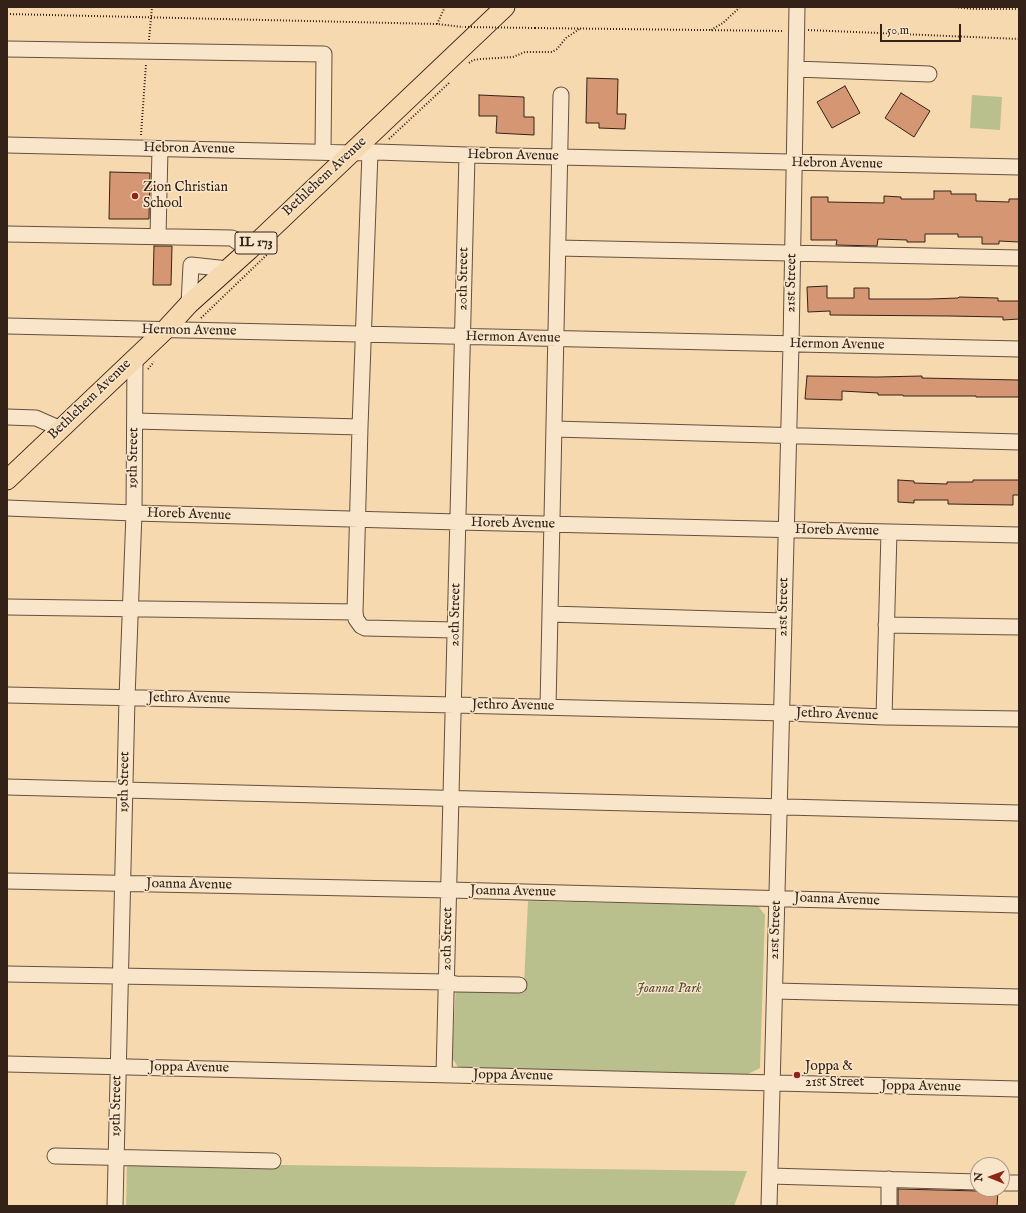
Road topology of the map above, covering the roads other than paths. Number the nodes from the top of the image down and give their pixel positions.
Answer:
1 (505, 7) edge
2 (797, 7) edge
3 (7, 50) edge
4 (796, 69) junction
5 (929, 74) dead end
6 (561, 95) dead end
7 (7, 145) edge
8 (160, 149) junction
9 (323, 152) junction
10 (366, 152) junction
11 (467, 155) junction
12 (560, 158) junction
13 (794, 163) junction
14 (1019, 167) edge
15 (7, 234) edge
16 (158, 236) junction
17 (558, 248) junction
18 (249, 250) junction
19 (792, 253) junction
20 (1019, 258) edge
21 (228, 269) junction
22 (189, 304) junction
23 (7, 326) edge
24 (165, 330) junction
25 (363, 335) junction
26 (462, 337) junction
27 (556, 339) junction
28 (791, 344) junction
29 (1019, 349) edge
30 (135, 358) junction
31 (7, 417) edge
32 (135, 421) junction
33 (360, 427) junction
34 (61, 429) junction
35 (554, 429) junction
36 (788, 435) junction
37 (1019, 442) edge
38 (7, 480) edge
39 (7, 508) edge
40 (134, 513) junction
41 (358, 519) junction
42 (458, 522) junction
43 (552, 525) junction
44 (786, 530) junction
45 (888, 532) junction
46 (1019, 535) edge
47 (7, 606) edge
48 (130, 608) junction
49 (355, 612) junction
50 (550, 614) junction
51 (784, 621) junction
52 (886, 625) junction
53 (1019, 626) edge
54 (455, 630) junction
55 (7, 695) edge
56 (127, 698) junction
57 (454, 705) junction
58 (548, 707) junction
59 (782, 713) junction
60 (884, 717) junction
61 (1019, 719) edge
62 (7, 787) edge
63 (125, 790) junction
64 (451, 798) junction
65 (779, 806) junction
66 (1019, 812) edge
67 (7, 881) edge
68 (122, 884) junction
69 (449, 890) junction
70 (777, 898) junction
71 (1019, 904) edge
72 (7, 974) edge
73 (120, 976) junction
74 (447, 982) junction
75 (519, 985) dead end
76 (775, 991) junction
77 (1019, 997) edge
78 (7, 1064) edge
79 (118, 1066) junction
80 (444, 1075) junction
81 (772, 1083) junction
82 (1019, 1089) edge
83 (55, 1156) dead end
84 (116, 1158) junction
85 (273, 1161) dead end
86 (770, 1176) junction
87 (889, 1179) junction
88 (970, 1182) edge
89 (115, 1206) edge
90 (770, 1206) edge
91 (889, 1206) edge

1 - 10 main road, Bethlehem Avenue / IL 173
2 - 4 street, 21st Street
3 - 9 street
4 - 5 street
4 - 13 street, 21st Street
6 - 12 street
7 - 8 street, Hebron Avenue
8 - 9 street, Hebron Avenue
8 - 16 street
9 - 10 street, Hebron Avenue
10 - 11 street, Hebron Avenue
10 - 18 main road, Bethlehem Avenue / IL 173
10 - 25 street
11 - 12 street, Hebron Avenue
11 - 26 street, 20th Street
12 - 13 street, Hebron Avenue
12 - 17 street
13 - 14 street, Hebron Avenue
13 - 19 street, 21st Street
15 - 16 street
16 - 18 street
17 - 19 street
17 - 27 street
18 - 21 main road, Bethlehem Avenue / IL 173
19 - 20 street
19 - 28 street, 21st Street
21 - 22 main road, Bethlehem Avenue / IL 173
21 - 22 street
22 - 24 main road, Bethlehem Avenue / IL 173
23 - 24 street, Hermon Avenue
24 - 25 street, Hermon Avenue
24 - 30 main road, Bethlehem Avenue / IL 173
25 - 26 street, Hermon Avenue
25 - 33 street
26 - 27 street, Hermon Avenue
26 - 42 street, 20th Street
27 - 28 street, Hermon Avenue
27 - 35 street
28 - 29 street, Hermon Avenue
28 - 36 street, 21st Street
30 - 32 street, 19th Street
30 - 34 main road, Bethlehem Avenue / IL 173
31 - 34 street
32 - 33 street
32 - 40 street, 19th Street
33 - 41 street
34 - 38 main road, Bethlehem Avenue / IL 173
35 - 36 street
35 - 43 street
36 - 37 street
36 - 44 street, 21st Street
39 - 40 street, Horeb Avenue
40 - 41 street, Horeb Avenue
40 - 48 street, 19th Street
41 - 42 street, Horeb Avenue
41 - 49 street
42 - 43 street, Horeb Avenue
42 - 54 street, 20th Street
43 - 44 street, Horeb Avenue
43 - 50 street
44 - 45 street, Horeb Avenue
44 - 51 street, 21st Street
45 - 46 street, Horeb Avenue
45 - 52 street
47 - 48 street
48 - 49 street
48 - 56 street, 19th Street
49 - 54 street
50 - 51 street
50 - 58 street
51 - 59 street, 21st Street
52 - 53 street
52 - 60 street
54 - 57 street, 20th Street
55 - 56 street, Jethro Avenue
56 - 57 street, Jethro Avenue
56 - 63 street, 19th Street
57 - 58 street, Jethro Avenue
57 - 64 street, 20th Street
58 - 59 street, Jethro Avenue
59 - 60 street, Jethro Avenue
59 - 65 street, 21st Street
60 - 61 street, Jethro Avenue
62 - 63 street
63 - 64 street
63 - 68 street, 19th Street
64 - 65 street
64 - 69 street, 20th Street
65 - 66 street
65 - 70 street, 21st Street
67 - 68 street, Joanna Avenue
68 - 69 street, Joanna Avenue
68 - 73 street, 19th Street
69 - 70 street, Joanna Avenue
69 - 74 street, 20th Street
70 - 71 street, Joanna Avenue
70 - 76 street, 21st Street
72 - 73 street
73 - 74 street
73 - 79 street, 19th Street
74 - 75 street
74 - 80 street, 20th Street
76 - 77 street
76 - 81 street, 21st Street
78 - 79 street, Joppa Avenue
79 - 80 street, Joppa Avenue
79 - 84 street, 19th Street
80 - 81 street, Joppa Avenue
81 - 82 street, Joppa Avenue
81 - 86 street, 21st Street
83 - 84 street
84 - 85 street
84 - 89 street, 19th Street
86 - 87 street
86 - 90 street, 21st Street
87 - 88 street
87 - 91 street

